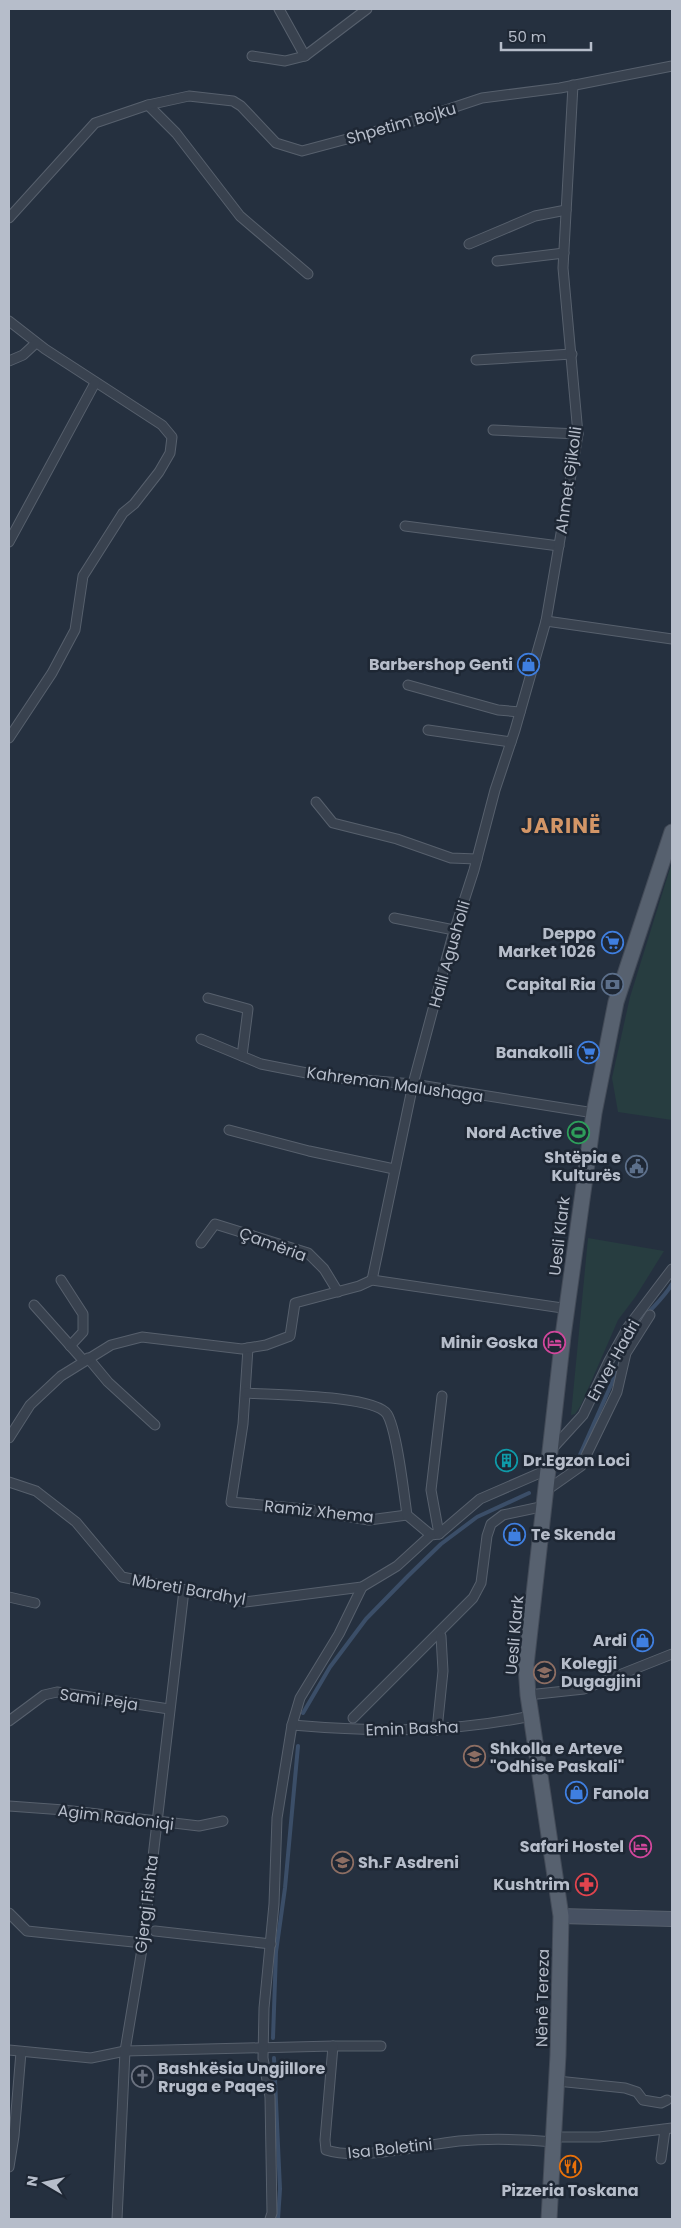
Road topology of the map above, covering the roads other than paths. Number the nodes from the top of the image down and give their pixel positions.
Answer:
1 (279, 9) edge
2 (367, 9) edge
3 (252, 56) dead end
4 (305, 56) junction
5 (672, 66) edge
6 (573, 85) junction
7 (148, 105) junction
8 (566, 210) junction
9 (9, 218) edge
10 (469, 244) dead end
11 (564, 253) junction
12 (497, 261) dead end
13 (308, 274) dead end
14 (9, 321) edge
15 (36, 343) junction
16 (572, 354) junction
17 (476, 360) dead end
18 (9, 361) edge
19 (95, 383) junction
20 (493, 430) dead end
21 (578, 434) junction
22 (405, 526) dead end
23 (9, 542) edge
24 (559, 546) junction
25 (546, 621) junction
26 (672, 639) edge
27 (408, 685) dead end
28 (520, 712) junction
29 (428, 730) dead end
30 (9, 738) edge
31 (511, 742) junction
32 (316, 802) dead end
33 (672, 832) edge
34 (477, 859) junction
35 (394, 918) dead end
36 (454, 930) junction
37 (208, 998) dead end
38 (201, 1039) dead end
39 (242, 1056) junction
40 (413, 1084) junction
41 (594, 1113) junction
42 (230, 1130) dead end
43 (394, 1169) junction
44 (201, 1243) dead end
45 (672, 1269) edge
46 (61, 1280) dead end
47 (372, 1280) junction
48 (338, 1292) junction
49 (34, 1306) dead end
50 (568, 1309) junction
51 (650, 1315) dead end
52 (70, 1346) junction
53 (248, 1348) junction
54 (85, 1359) junction
55 (246, 1393) junction
56 (442, 1396) dead end
57 (155, 1425) dead end
58 (9, 1438) edge
59 (552, 1449) junction
60 (550, 1469) junction
61 (9, 1482) edge
62 (547, 1490) junction
63 (545, 1506) junction
64 (408, 1515) junction
65 (435, 1534) junction
66 (362, 1587) junction
67 (184, 1590) junction
68 (9, 1597) edge
69 (35, 1603) dead end
70 (440, 1636) dead end
71 (672, 1654) edge
72 (528, 1695) junction
73 (169, 1709) junction
74 (531, 1716) junction
75 (353, 1718) dead end
76 (9, 1721) edge
77 (292, 1725) junction
78 (437, 1730) junction
79 (9, 1806) edge
80 (155, 1821) junction
81 (223, 1821) dead end
82 (9, 1913) edge
83 (560, 1916) junction
84 (672, 1919) edge
85 (155, 1931) dead end
86 (143, 1943) junction
87 (271, 1944) junction
88 (333, 2046) junction
89 (381, 2046) dead end
90 (264, 2048) junction
91 (9, 2050) edge
92 (21, 2052) junction
93 (125, 2052) junction
94 (557, 2081) junction
95 (667, 2100) dead end
96 (669, 2129) edge
97 (554, 2139) junction
98 (661, 2159) dead end
99 (9, 2167) edge
100 (117, 2219) edge
101 (270, 2219) edge
102 (549, 2219) edge

1 - 4 street
2 - 4 street
3 - 4 street
5 - 6 street, Shpetim Bojku
6 - 7 street, Shpetim Bojku
6 - 8 street, Ahmet Gjikolli
7 - 9 street, Shpetim Bojku
7 - 13 street
8 - 10 street
8 - 11 street, Ahmet Gjikolli
11 - 12 street
11 - 16 street, Ahmet Gjikolli
14 - 15 street
15 - 18 street
15 - 19 street
16 - 17 street
16 - 21 street, Ahmet Gjikolli
19 - 23 street
19 - 30 street
20 - 21 street
21 - 24 street, Ahmet Gjikolli
22 - 24 street, Ahmet Gjikolli
24 - 25 street, Ahmet Gjikolli
25 - 26 street
25 - 28 street, Halil Agusholli
27 - 28 street
28 - 31 street, Halil Agusholli
29 - 31 street
31 - 34 street, Halil Agusholli
32 - 34 street
33 - 41 main road, Uesli Klark
34 - 36 street, Halil Agusholli
35 - 36 street
36 - 40 street, Halil Agusholli
37 - 39 street
38 - 39 street, Kahreman Malushaga
39 - 40 street, Kahreman Malushaga
40 - 41 street, Kahreman Malushaga
40 - 43 street, Halil Agusholli
41 - 50 main road, Uesli Klark
42 - 43 street
43 - 47 street, Halil Agusholli
44 - 48 street, Çamëria
45 - 59 street, Enver Hadri
46 - 52 street
47 - 48 street
47 - 50 street
48 - 53 street
49 - 52 street
50 - 59 main road, Uesli Klark
51 - 62 street, Enver Hadri
52 - 54 street
53 - 54 street
53 - 55 street
54 - 57 street
54 - 58 street
55 - 64 street
55 - 64 street, Ramiz Xhema
56 - 65 street
59 - 60 main road, Uesli Klark
60 - 62 main road, Uesli Klark
60 - 65 street, Mbreti Bardhyl
61 - 67 street, Mbreti Bardhyl
62 - 63 main road, Uesli Klark
63 - 72 main road, Uesli Klark
63 - 75 street
64 - 65 street
65 - 66 street, Mbreti Bardhyl
66 - 67 street, Mbreti Bardhyl
66 - 77 street
67 - 73 street, Gjergj Fishta
68 - 69 street
70 - 78 street
71 - 72 street
72 - 74 main road, Uesli Klark
73 - 76 street, Sami Peja
73 - 80 street, Gjergj Fishta
74 - 78 street, Emin Basha
74 - 83 main road, Uesli Klark
77 - 78 street, Emin Basha
77 - 87 street
79 - 80 street, Agim Radoniqi
80 - 81 street, Agim Radoniqi
80 - 86 street, Gjergj Fishta
82 - 86 street
83 - 84 street
83 - 94 main road, Nënë Tereza
85 - 87 street
86 - 93 street, Gjergj Fishta
87 - 90 street
88 - 89 street
88 - 90 street
88 - 97 street, Isa Boletini
90 - 93 street
90 - 101 street
91 - 92 street
92 - 93 street
92 - 99 street
93 - 100 street, Gjergj Fishta
94 - 95 street
94 - 97 main road, Nënë Tereza
96 - 97 street
96 - 98 street
97 - 102 main road, Nënë Tereza

